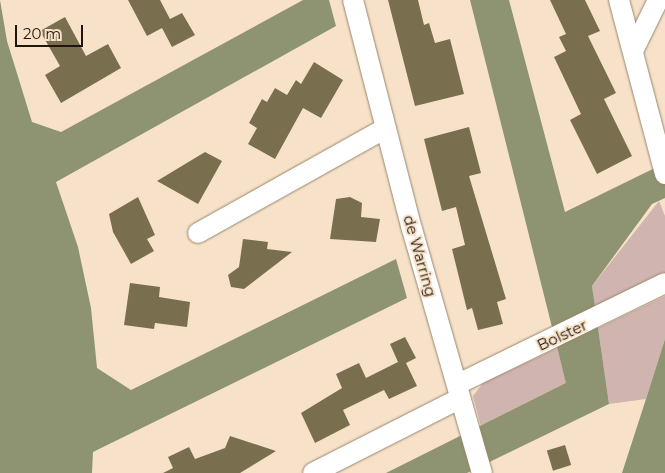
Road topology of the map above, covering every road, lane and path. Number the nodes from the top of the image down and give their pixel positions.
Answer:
1 (353, 0) edge
2 (619, 0) edge
3 (658, 0) edge
4 (633, 50) junction
5 (386, 128) junction
6 (665, 174) edge
7 (198, 233) dead end
8 (665, 283) edge
9 (458, 392) junction
10 (482, 472) edge
11 (313, 473) edge

1 - 5 street, de Warring
2 - 4 street
3 - 4 street
4 - 6 street
5 - 7 street
5 - 9 street, de Warring
8 - 9 street, Bolster
9 - 10 street, de Warring
9 - 11 street

